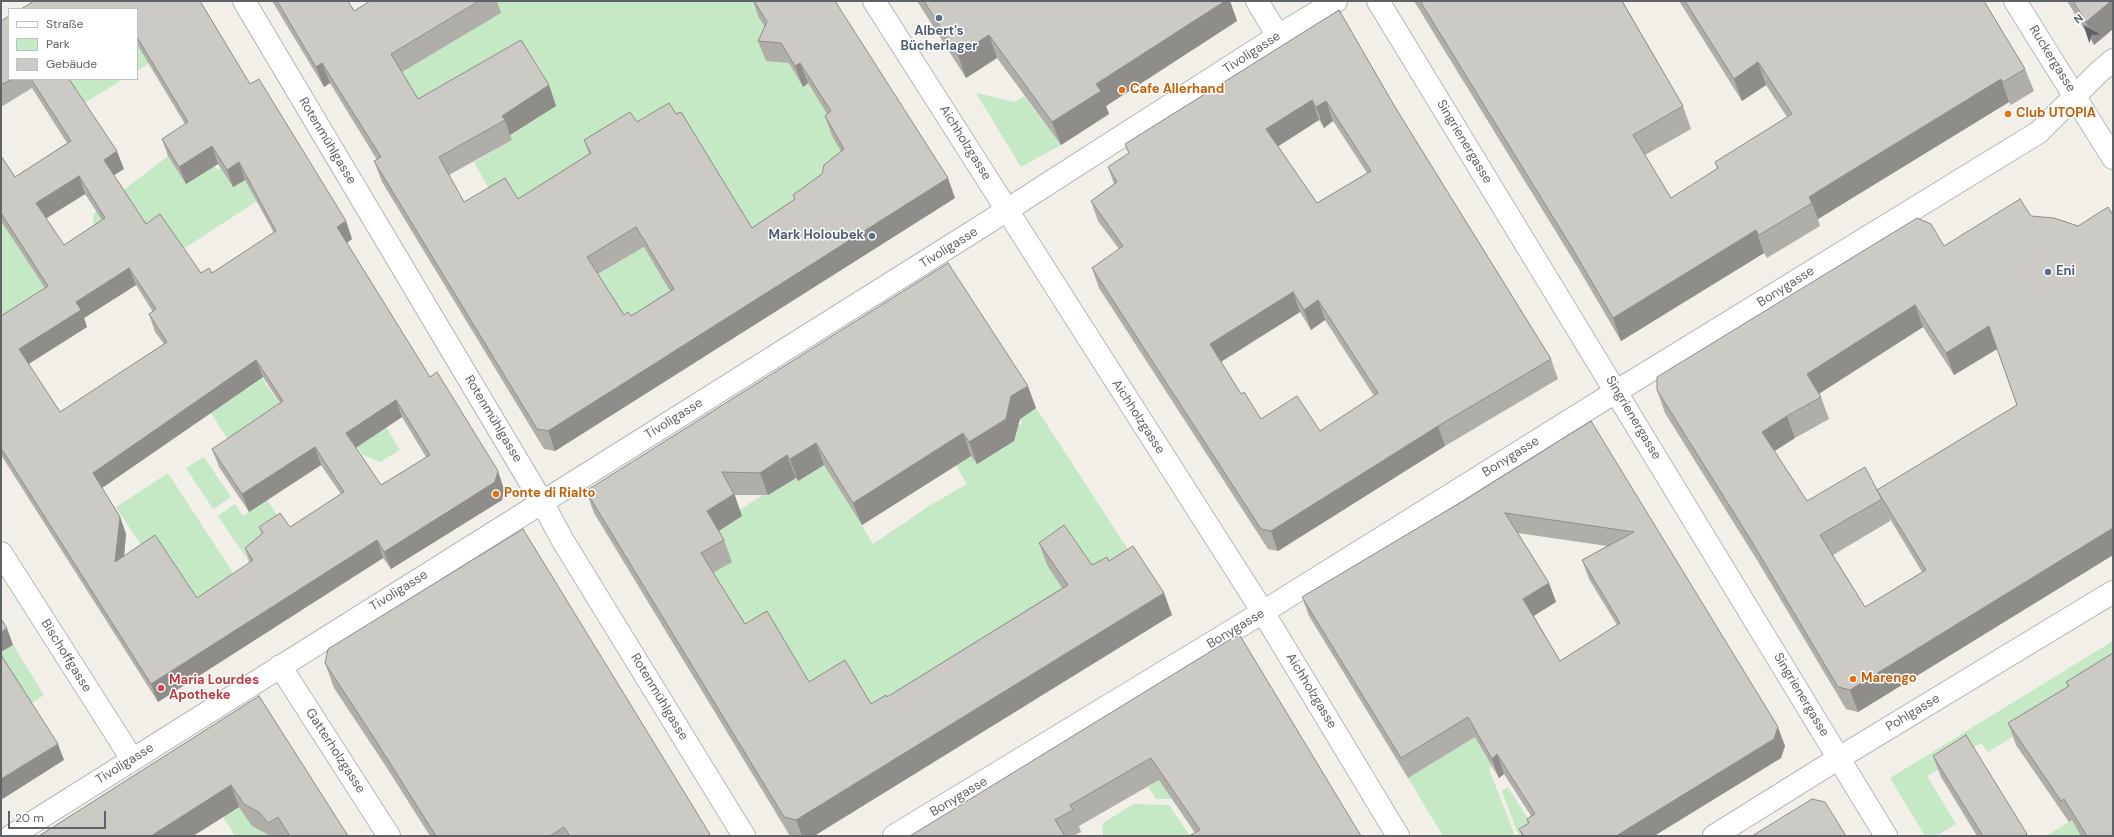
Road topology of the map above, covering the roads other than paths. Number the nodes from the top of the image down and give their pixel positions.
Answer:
1 (244, 1) edge
2 (874, 1) edge
3 (1257, 1) edge
4 (1336, 1) edge
5 (1378, 1) edge
6 (2016, 1) edge
7 (1278, 36) junction
8 (2113, 60) edge
9 (2075, 96) junction
10 (2113, 158) edge
11 (1007, 211) junction
12 (1616, 391) junction
13 (542, 502) junction
14 (1, 553) edge
15 (2113, 592) edge
16 (1263, 612) junction
17 (280, 666) junction
18 (1838, 758) junction
19 (132, 759) junction
20 (11, 836) edge
21 (389, 836) edge
22 (744, 836) edge
23 (894, 836) edge
24 (1398, 836) edge
25 (1714, 836) edge
26 (1886, 836) edge

1 - 13 street, Rotenmühlgasse
2 - 11 street, Aichholzgasse
3 - 7 street
4 - 7 street, Tivoligasse
5 - 12 street, Singrienergasse
6 - 9 street, Ruckergasse
7 - 11 street, Tivoligasse
8 - 9 street, Bonygasse
9 - 10 street, Ruckergasse
9 - 12 street, Bonygasse
11 - 13 street, Tivoligasse
11 - 16 street, Aichholzgasse
12 - 16 street, Bonygasse
12 - 18 street, Singrienergasse
13 - 17 street, Tivoligasse
13 - 22 street, Rotenmühlgasse
14 - 19 street, Bischoffgasse
15 - 18 street, Pohlgasse
16 - 23 street, Bonygasse
16 - 24 street, Aichholzgasse
17 - 19 street, Tivoligasse
17 - 21 street, Gatterholzgasse
18 - 25 street, Pohlgasse
18 - 26 street, Singrienergasse
19 - 20 street, Tivoligasse

